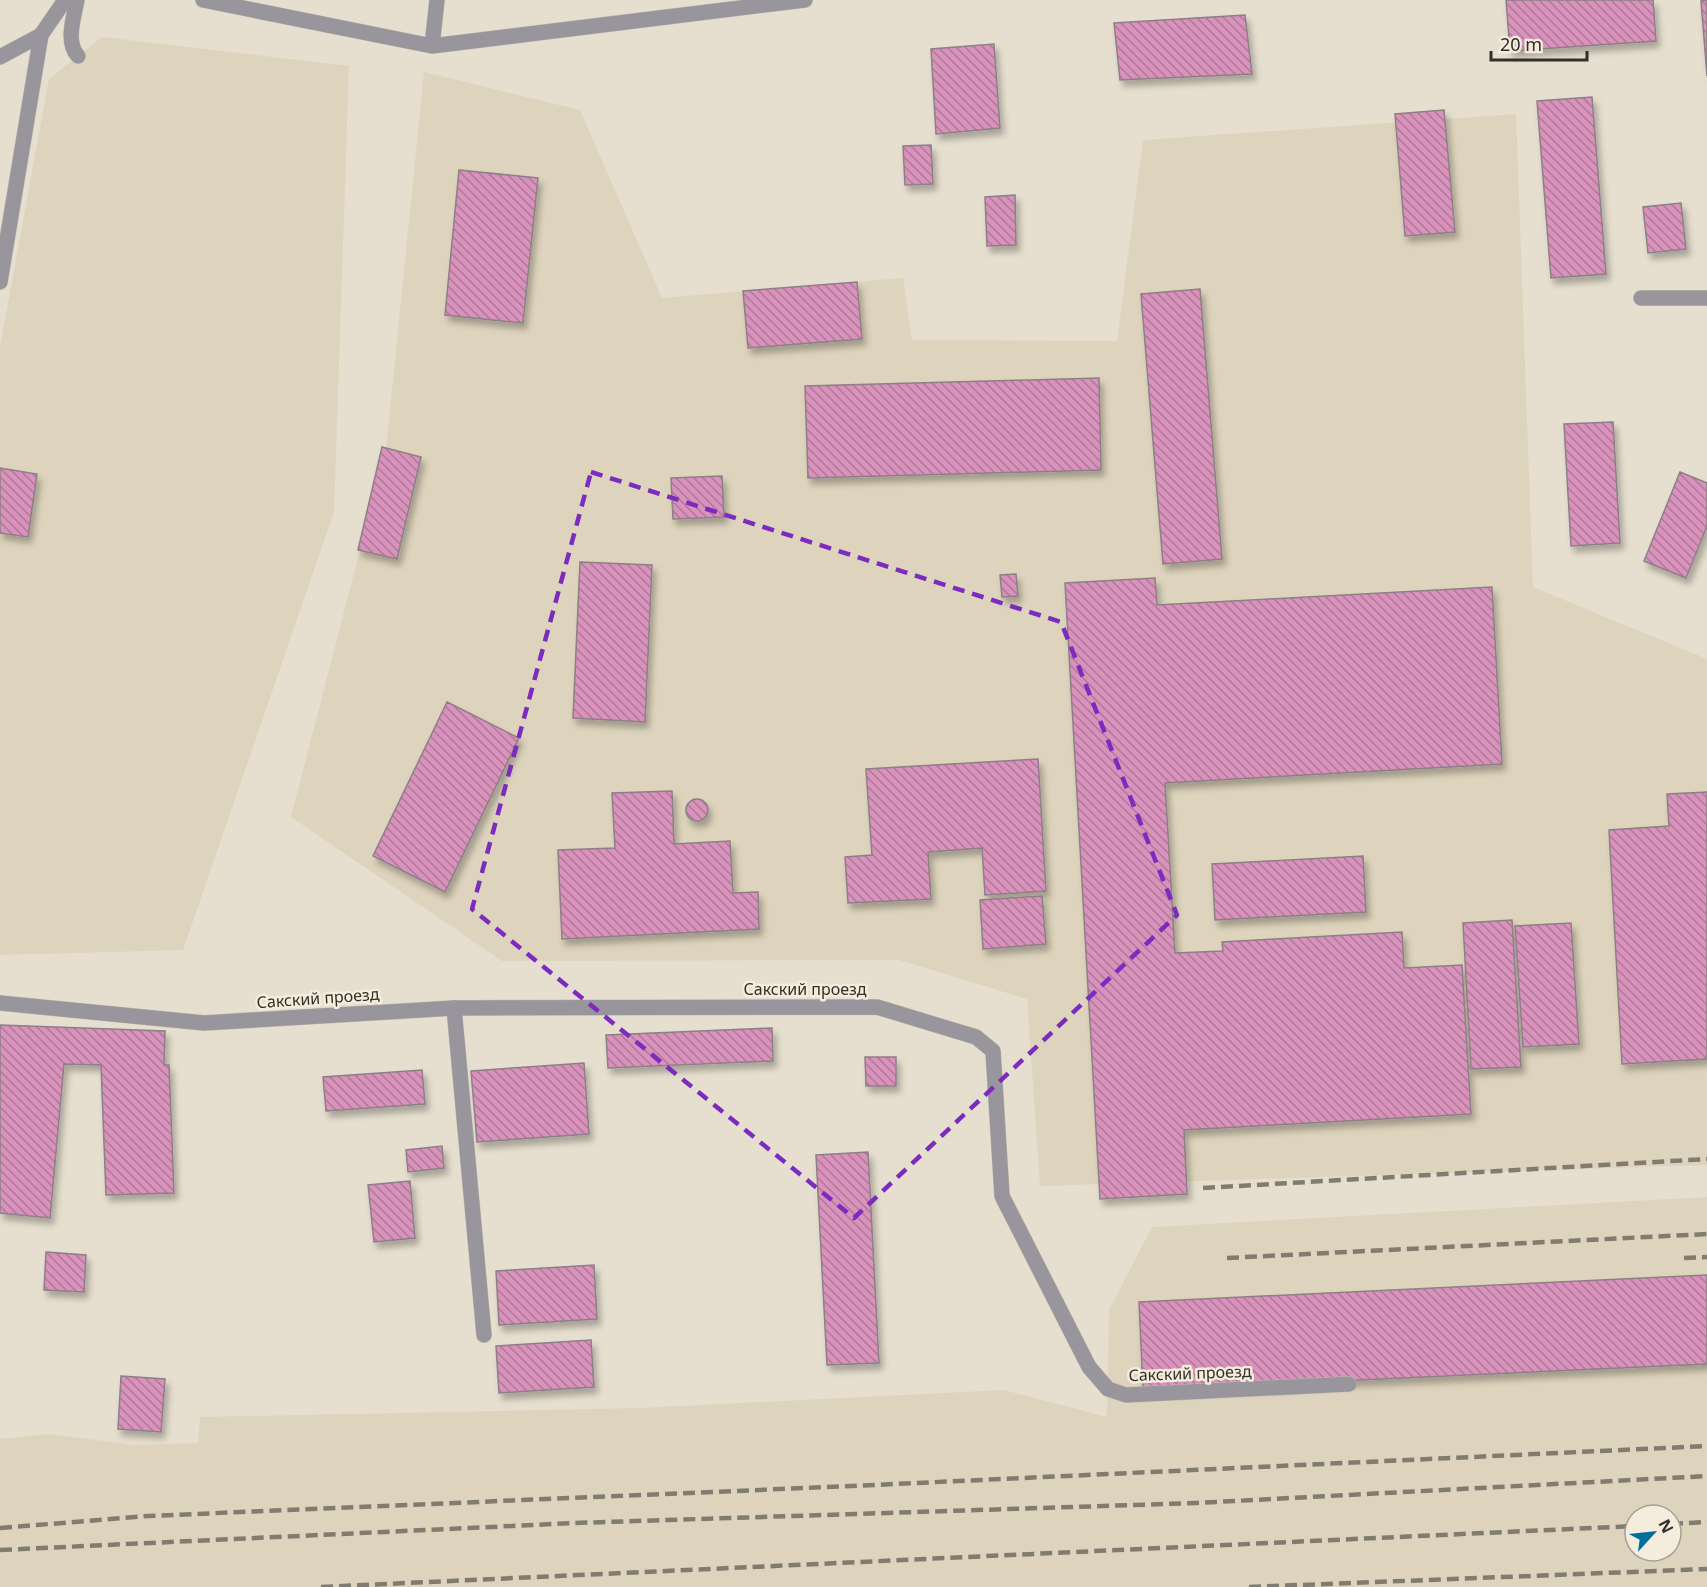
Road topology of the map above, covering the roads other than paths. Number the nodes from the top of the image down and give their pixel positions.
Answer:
1 (65, 0) edge
2 (77, 0) edge
3 (204, 0) edge
4 (437, 0) edge
5 (805, 0) edge
6 (41, 35) junction
7 (432, 46) junction
8 (78, 56) dead end
9 (0, 57) edge
10 (0, 282) edge
11 (1641, 298) dead end
12 (1707, 298) edge
13 (0, 1003) edge
14 (454, 1008) junction
15 (484, 1335) dead end
16 (1349, 1384) dead end

1 - 6 street
2 - 8 street
3 - 7 street
4 - 7 street
5 - 7 street
6 - 9 street
6 - 10 street
11 - 12 street
13 - 14 street, Сакский проезд
14 - 15 street
14 - 16 street, Сакский проезд

